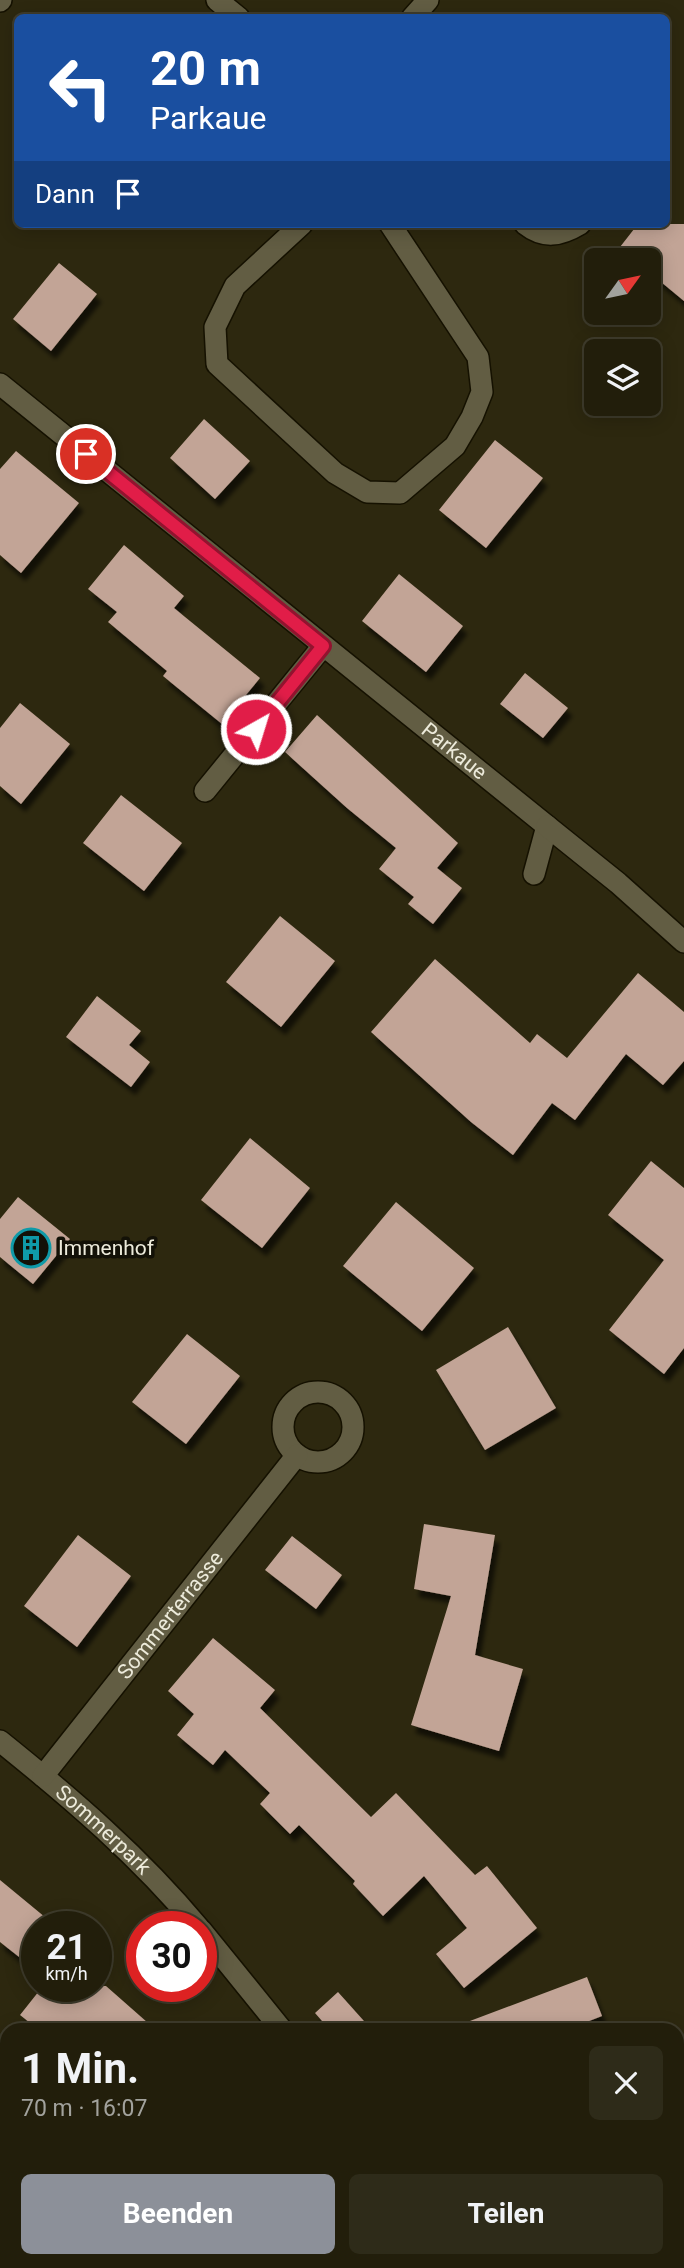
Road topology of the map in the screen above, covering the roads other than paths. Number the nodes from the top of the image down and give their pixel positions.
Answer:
1 (217, 0) edge
2 (428, 0) edge
3 (234, 14) edge
4 (416, 14) edge
5 (298, 228) edge
6 (393, 228) edge
7 (530, 228) edge
8 (572, 228) edge
9 (0, 384) edge
10 (323, 646) junction
11 (205, 792) dead end
12 (547, 826) junction
13 (534, 874) dead end
14 (684, 942) edge
15 (297, 1455) dead end
16 (0, 1741) edge
17 (43, 1776) junction
18 (184, 1911) edge
19 (217, 1949) edge
20 (276, 2023) edge

1 - 3 street
2 - 4 street
5 - 6 street
7 - 8 street
9 - 10 street, Parkaue
10 - 11 street
10 - 12 street, Parkaue
12 - 13 street
12 - 14 street, Parkaue
15 - 17 street, Sommerterrasse
16 - 17 street, Sommerpark
17 - 18 street, Sommerpark
19 - 20 street, Sommerpark

